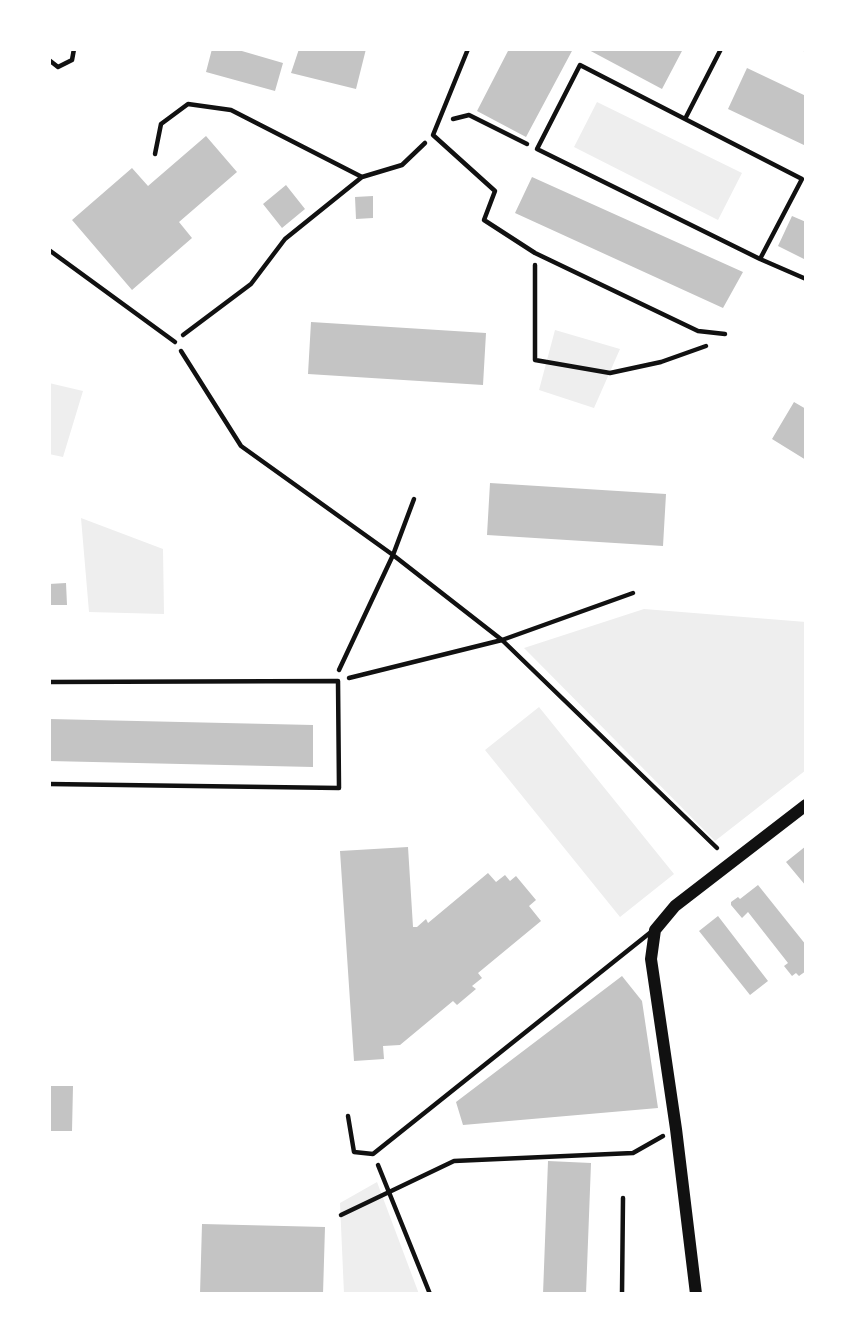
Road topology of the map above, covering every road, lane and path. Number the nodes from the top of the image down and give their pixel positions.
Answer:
1 (74, 49) edge
2 (468, 49) edge
3 (721, 49) edge
4 (49, 60) edge
5 (685, 119) junction
6 (438, 122) junction
7 (433, 135) junction
8 (537, 149) junction
9 (155, 154) dead end
10 (362, 177) junction
11 (49, 250) edge
12 (535, 253) junction
13 (760, 259) junction
14 (806, 279) edge
15 (725, 334) joint
16 (175, 342) junction
17 (414, 499) dead end
18 (393, 555) junction
19 (633, 593) dead end
20 (502, 640) junction
21 (338, 681) junction
22 (49, 682) edge
23 (49, 785) edge
24 (806, 804) edge
25 (717, 848) dead end
26 (655, 930) junction
27 (348, 1116) dead end
28 (667, 1134) dead end
29 (378, 1167) dead end
30 (388, 1192) junction
31 (623, 1198) dead end
32 (341, 1215) dead end
33 (430, 1294) edge
34 (622, 1294) edge
35 (696, 1294) edge

1 - 4 path
2 - 6 lane
3 - 5 lane
5 - 8 lane
5 - 13 lane
6 - 7 lane
6 - 8 path
7 - 10 path
7 - 12 lane
8 - 13 lane
9 - 10 path
10 - 16 path
11 - 16 lane
12 - 15 lane
12 - 15 path
13 - 14 lane
16 - 18 path
17 - 18 path
18 - 20 path
18 - 21 path
19 - 20 path
20 - 21 path
20 - 25 path
21 - 22 lane
21 - 23 lane
24 - 26 street
26 - 27 lane
26 - 35 street
28 - 30 path
29 - 30 path
30 - 32 path
30 - 33 path
31 - 34 lane

